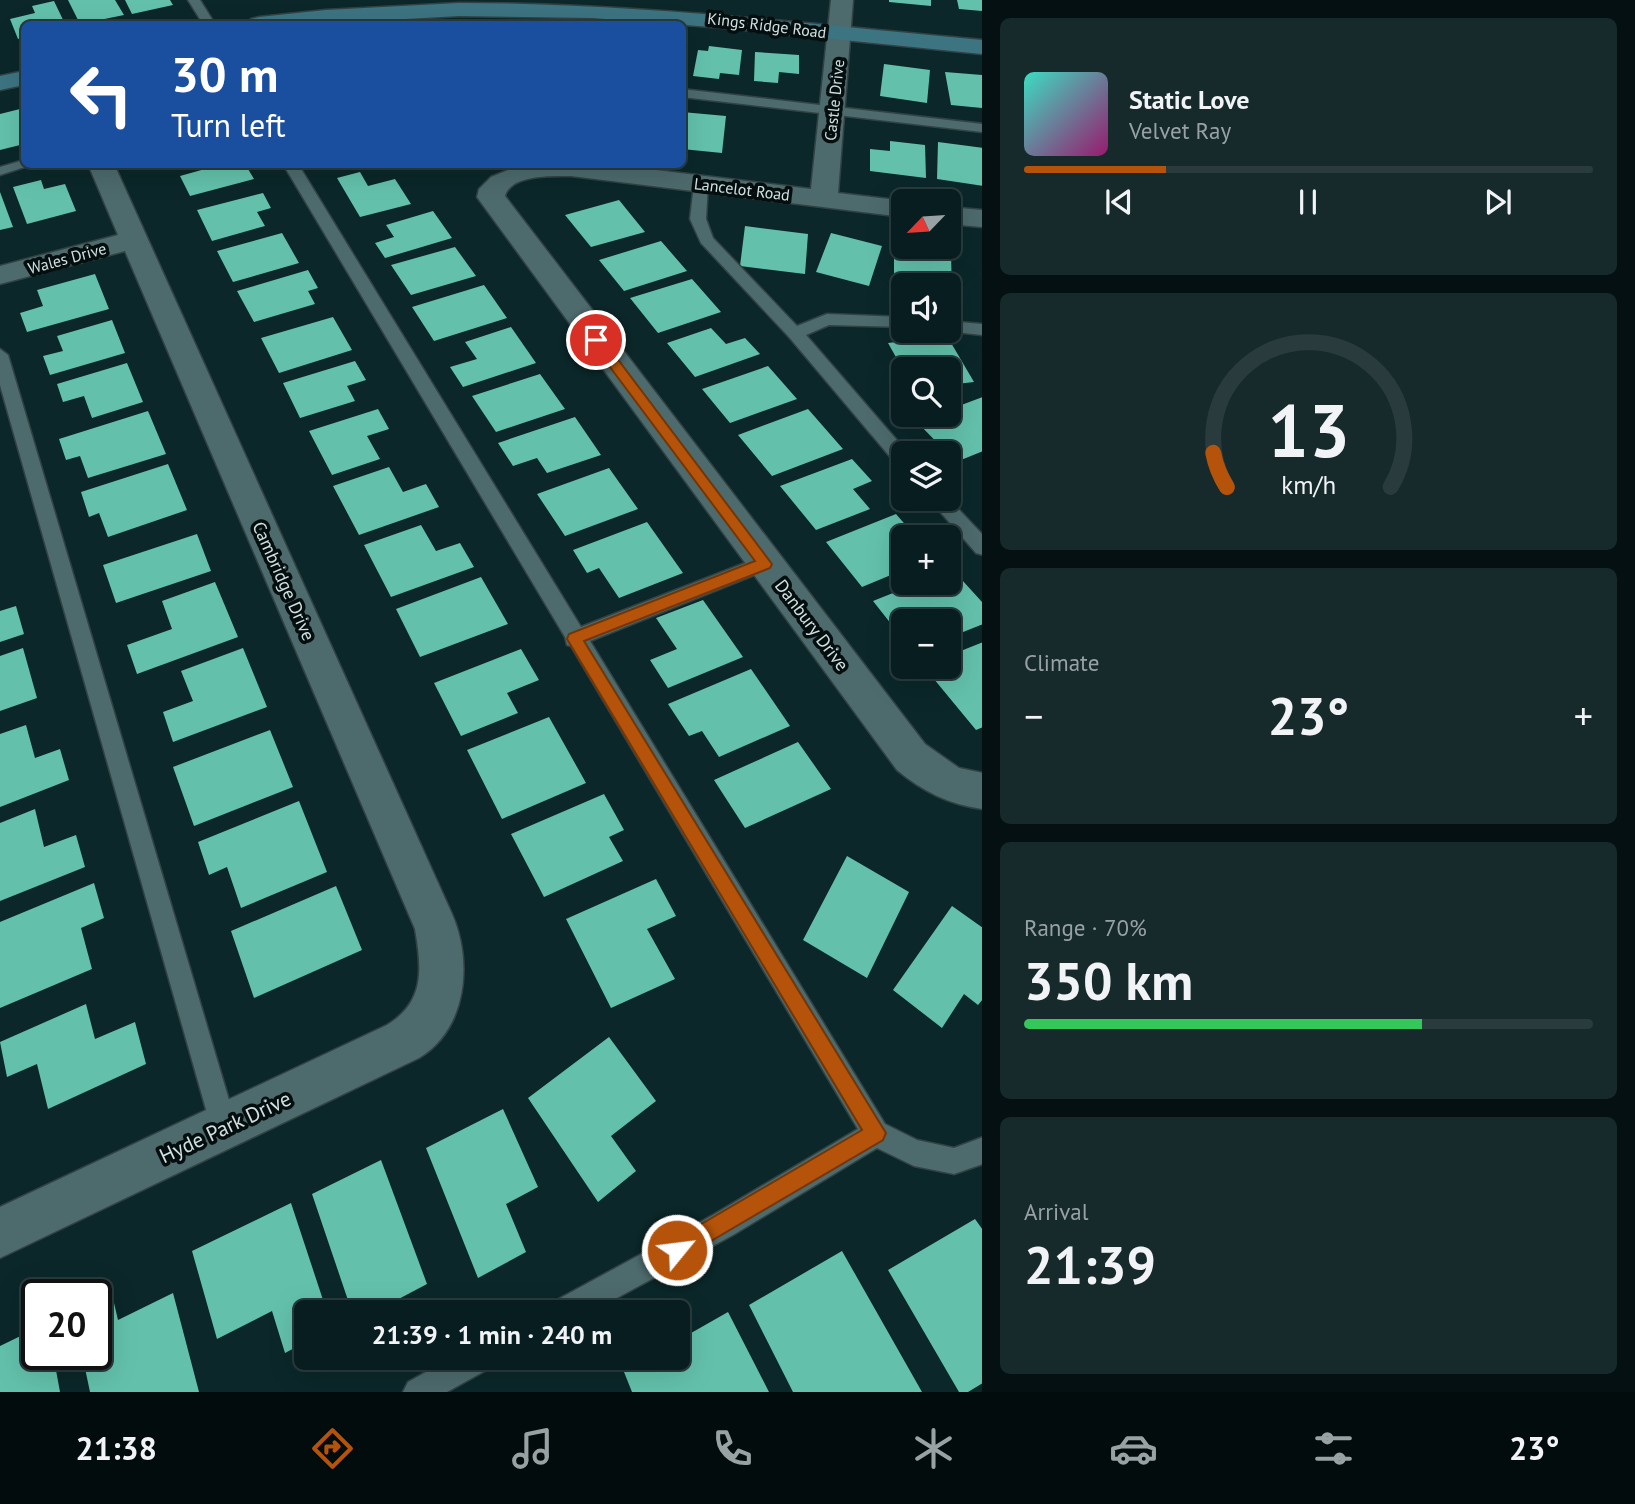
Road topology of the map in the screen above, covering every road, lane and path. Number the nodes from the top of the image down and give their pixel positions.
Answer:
1 (194, 0) edge
2 (842, 0) edge
3 (325, 6) edge
4 (207, 21) edge
5 (270, 21) edge
6 (841, 34) junction
7 (982, 47) edge
8 (21, 79) edge
9 (0, 83) edge
10 (686, 94) edge
11 (834, 112) junction
12 (982, 128) edge
13 (21, 166) edge
14 (103, 168) edge
15 (292, 168) edge
16 (0, 171) edge
17 (500, 183) joint
18 (701, 184) junction
19 (824, 199) junction
20 (891, 207) edge
21 (961, 217) edge
22 (982, 219) edge
23 (134, 240) junction
24 (0, 275) edge
25 (891, 321) edge
26 (961, 328) edge
27 (982, 330) edge
28 (795, 333) junction
29 (0, 355) edge
30 (891, 446) edge
31 (949, 511) edge
32 (982, 548) edge
33 (765, 564) junction
34 (575, 639) junction
35 (968, 788) edge
36 (435, 1002) joint
37 (224, 1127) junction
38 (876, 1133) junction
39 (982, 1150) edge
40 (0, 1233) edge
41 (585, 1300) edge
42 (458, 1370) edge
43 (418, 1392) edge

1 - 4 lane
2 - 6 street, Castle Drive
3 - 5 street, Kings Ridge Road
3 - 6 street, Kings Ridge Road
6 - 7 street, Kings Ridge Road
6 - 11 street, Castle Drive
8 - 9 street
10 - 11 lane
11 - 12 lane
11 - 19 street, Castle Drive
13 - 16 lane
14 - 23 street, Cambridge Drive
15 - 34 lane
17 - 18 street, Lancelot Road
17 - 33 street, Danbury Drive
18 - 19 street, Lancelot Road
18 - 28 lane
19 - 20 street, Lancelot Road
21 - 22 street
23 - 24 street, Wales Drive
23 - 36 street, Cambridge Drive
25 - 28 lane
26 - 27 lane
28 - 30 lane
29 - 37 lane
31 - 32 lane
33 - 34 lane
33 - 35 street, Danbury Drive
34 - 38 lane
36 - 37 street, Hyde Park Drive
37 - 40 street, Hyde Park Drive
38 - 39 lane
38 - 41 lane
42 - 43 lane

